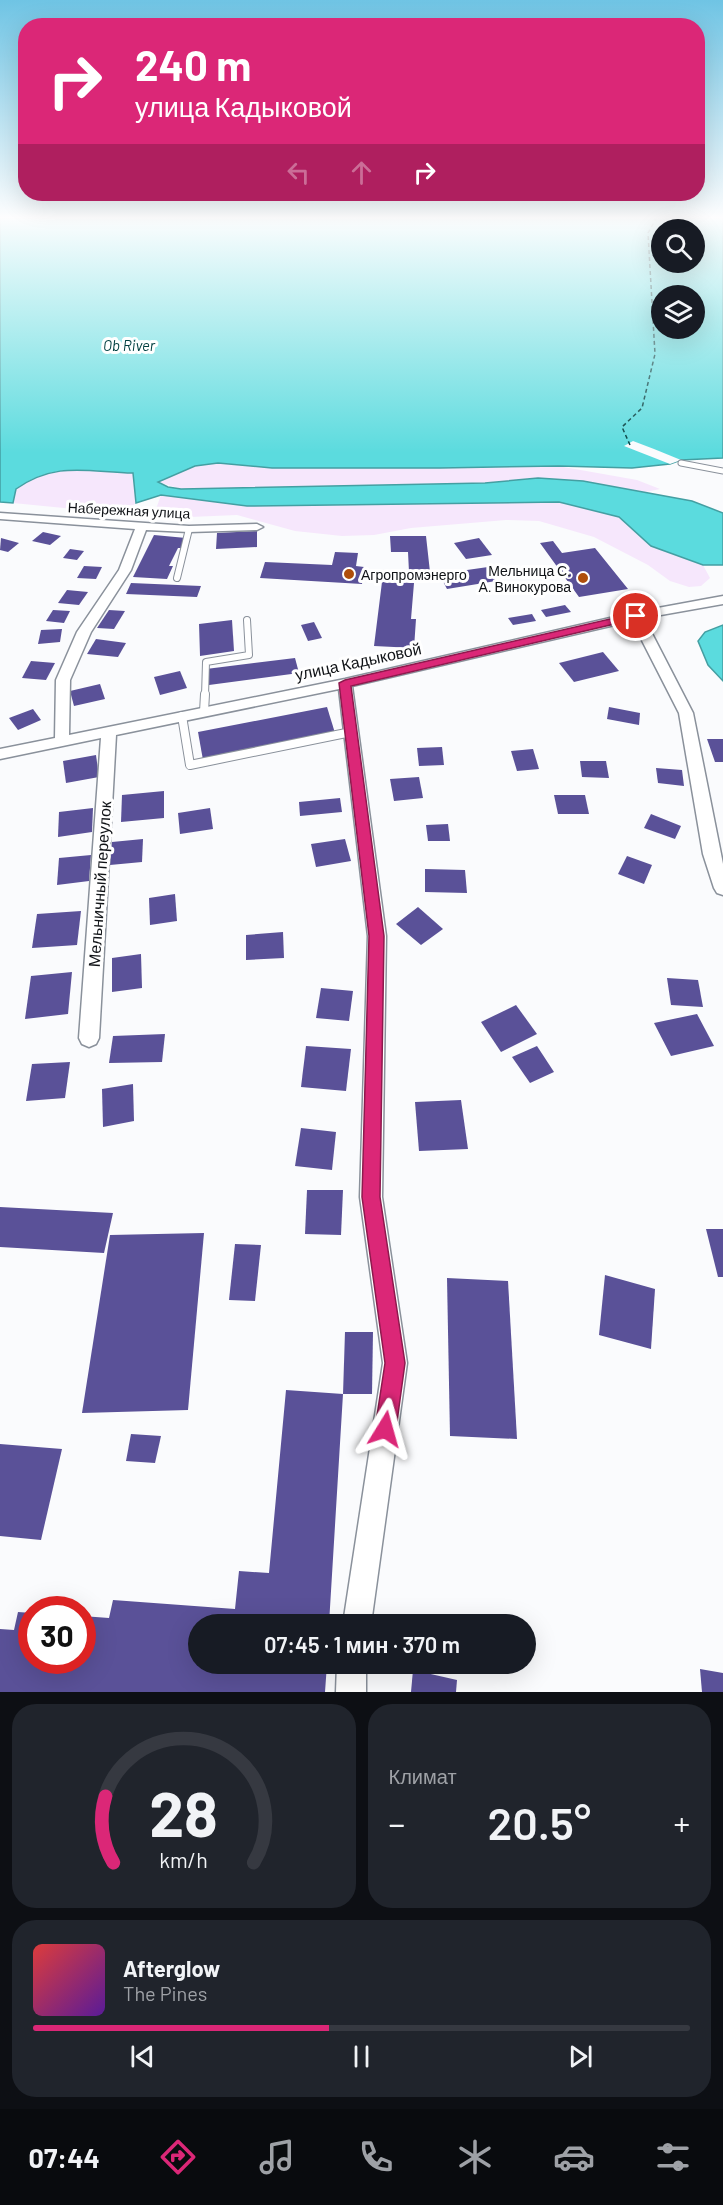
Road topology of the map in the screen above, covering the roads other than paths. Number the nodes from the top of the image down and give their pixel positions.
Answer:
1 (681, 463) dead end
2 (723, 471) edge
3 (0, 516) edge
4 (141, 527) junction
5 (257, 527) dead end
6 (189, 529) junction
7 (177, 578) dead end
8 (723, 600) edge
9 (636, 616) junction
10 (247, 620) dead end
11 (345, 683) junction
12 (204, 711) junction
13 (182, 716) junction
14 (109, 730) junction
15 (351, 732) junction
16 (62, 740) junction
17 (0, 754) edge
18 (723, 888) edge
19 (89, 1038) dead end
20 (358, 1614) edge
21 (351, 1674) edge
22 (351, 1692) edge

1 - 2 lane
3 - 4 street, Набережная улица
4 - 6 street, Набережная улица
4 - 16 street
5 - 6 street, Набережная улица
6 - 7 lane
8 - 9 street, улица Кадыковой
9 - 11 street, улица Кадыковой
9 - 18 street
10 - 12 lane
11 - 12 street, улица Кадыковой
11 - 15 street
12 - 13 street, улица Кадыковой
13 - 14 street, улица Кадыковой
13 - 15 lane
14 - 16 street, улица Кадыковой
14 - 19 street, Мельничный переулок
15 - 20 street
16 - 17 street, улица Кадыковой
21 - 22 street

